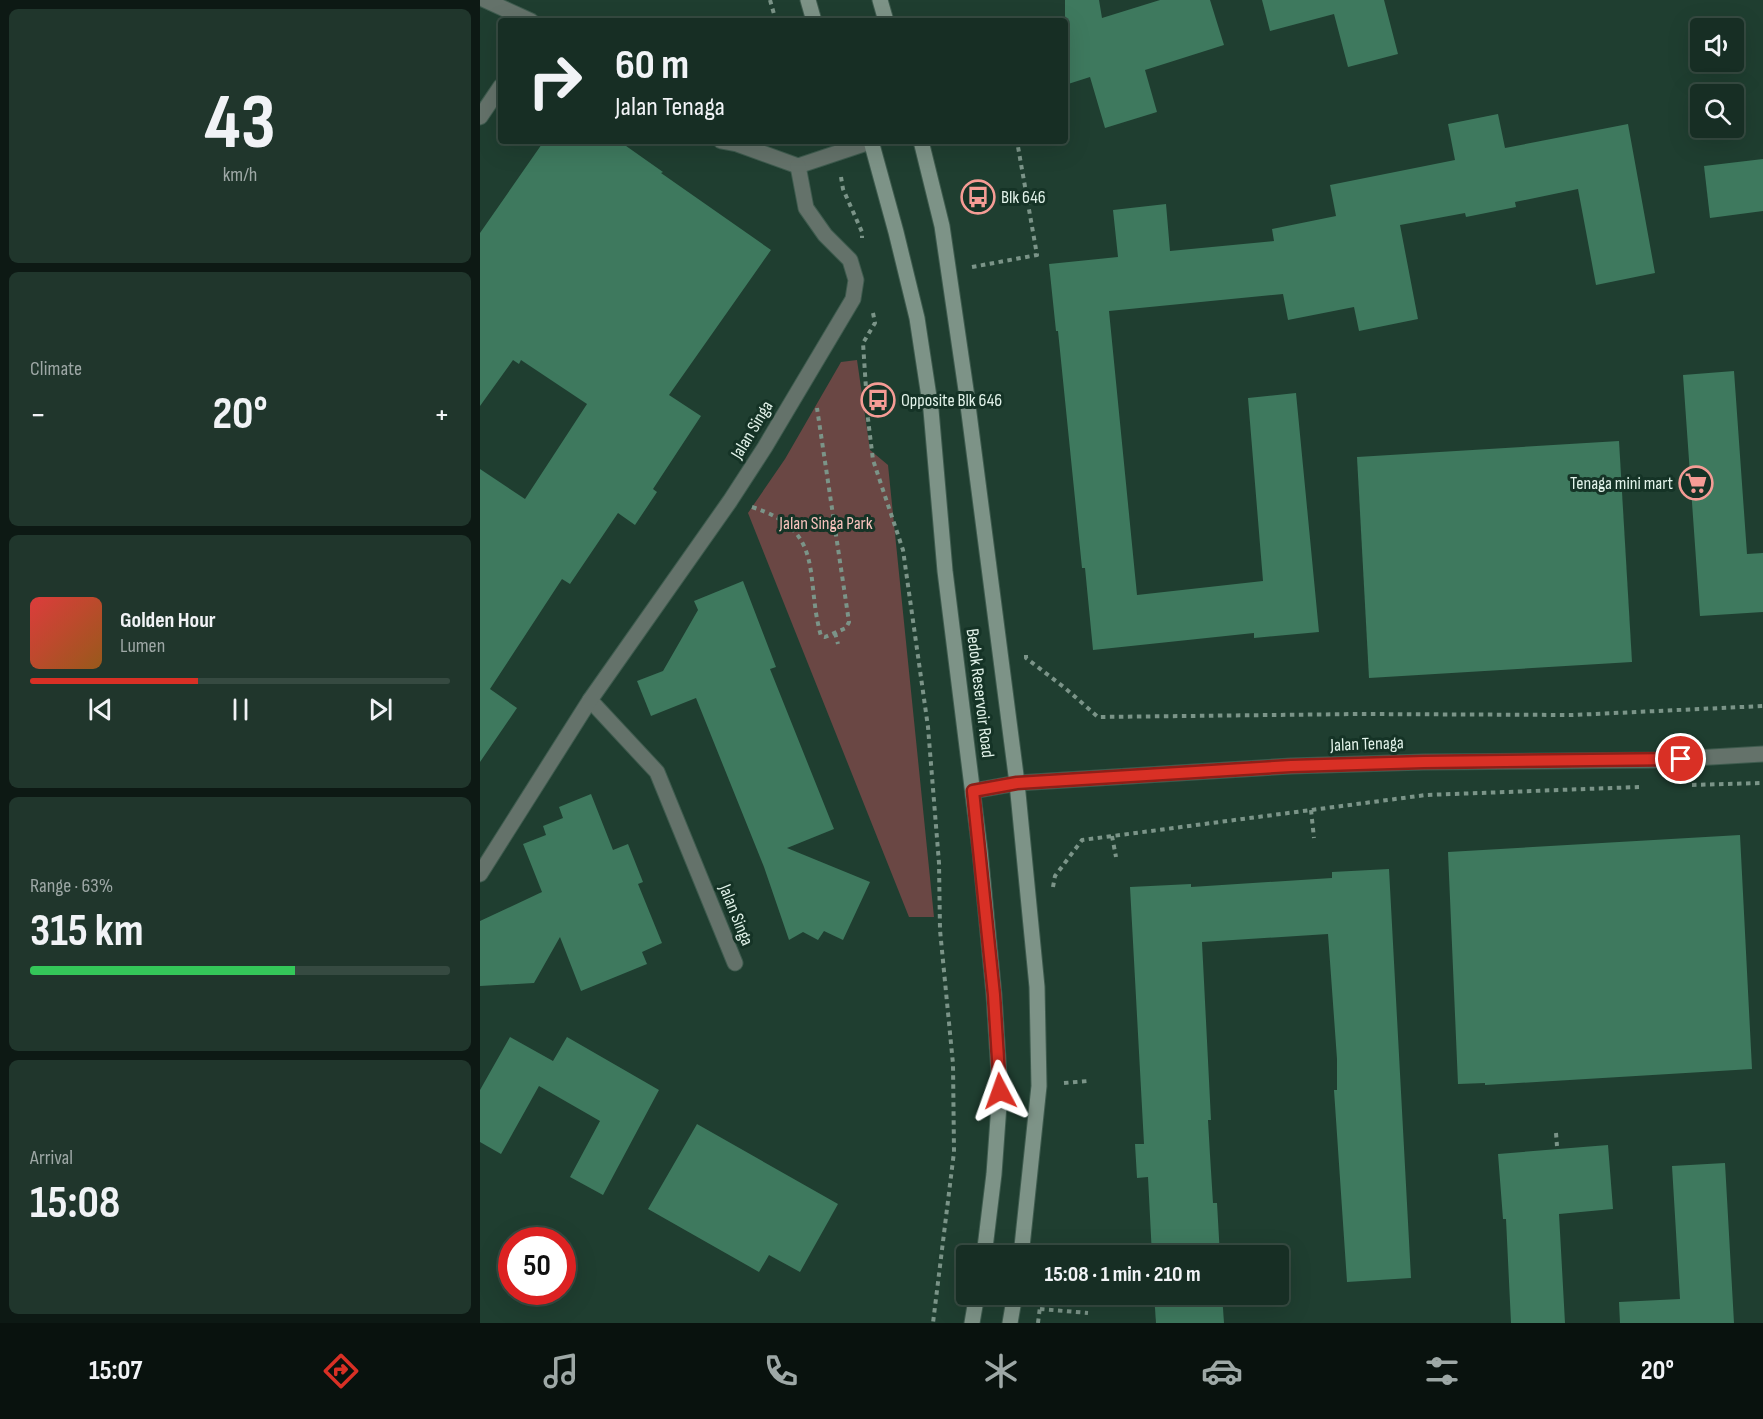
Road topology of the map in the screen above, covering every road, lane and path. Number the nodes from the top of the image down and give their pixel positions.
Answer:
1 (485, 0) edge
2 (770, 0) edge
3 (808, 0) edge
4 (880, 0) edge
5 (524, 18) edge
6 (775, 18) edge
7 (813, 18) edge
8 (885, 18) edge
9 (498, 90) edge
10 (480, 117) edge
11 (744, 144) edge
12 (863, 144) edge
13 (873, 144) edge
14 (922, 144) edge
15 (1018, 144) edge
16 (798, 166) junction
17 (843, 189) dead end
18 (863, 243) dead end
19 (966, 268) dead end
20 (873, 312) dead end
21 (811, 369) junction
22 (730, 501) junction
23 (836, 633) junction
24 (838, 644) dead end
25 (1065, 687) dead end
26 (590, 700) junction
27 (1763, 706) edge
28 (1763, 754) edge
29 (1017, 783) junction
30 (1763, 783) edge
31 (1682, 786) dead end
32 (1647, 787) dead end
33 (973, 791) junction
34 (1311, 810) junction
35 (1112, 836) junction
36 (1314, 838) dead end
37 (1116, 857) dead end
38 (480, 874) edge
39 (1053, 887) dead end
40 (735, 963) dead end
41 (1088, 1081) dead end
42 (1061, 1083) dead end
43 (1556, 1133) dead end
44 (1557, 1146) dead end
45 (985, 1245) edge
46 (1022, 1245) edge
47 (975, 1305) edge
48 (1013, 1305) edge
49 (1040, 1309) dead end
50 (1088, 1313) dead end
51 (933, 1323) edge
52 (972, 1323) edge
53 (1010, 1323) edge

1 - 5 street
2 - 6 path
3 - 7 main road
4 - 8 main road
9 - 10 street
11 - 16 street
12 - 16 street
13 - 33 main road, Bedok Reservoir Road
14 - 29 main road, Bedok Reservoir Road
15 - 19 path
16 - 21 street, Jalan Singa
17 - 18 path
20 - 51 path
21 - 22 street, Jalan Singa
21 - 23 path
22 - 23 path
22 - 26 street, Jalan Singa
23 - 24 path
25 - 27 path
26 - 38 street, Jalan Singa
26 - 40 street, Jalan Singa
28 - 29 street, Jalan Tenaga
29 - 33 street, Jalan Tenaga
29 - 46 main road, Bedok Reservoir Road
30 - 31 path
32 - 34 path
33 - 45 main road, Bedok Reservoir Road
34 - 35 path
34 - 36 path
35 - 37 path
35 - 39 path
41 - 42 path
43 - 44 path
47 - 52 main road
48 - 53 main road
49 - 50 path

